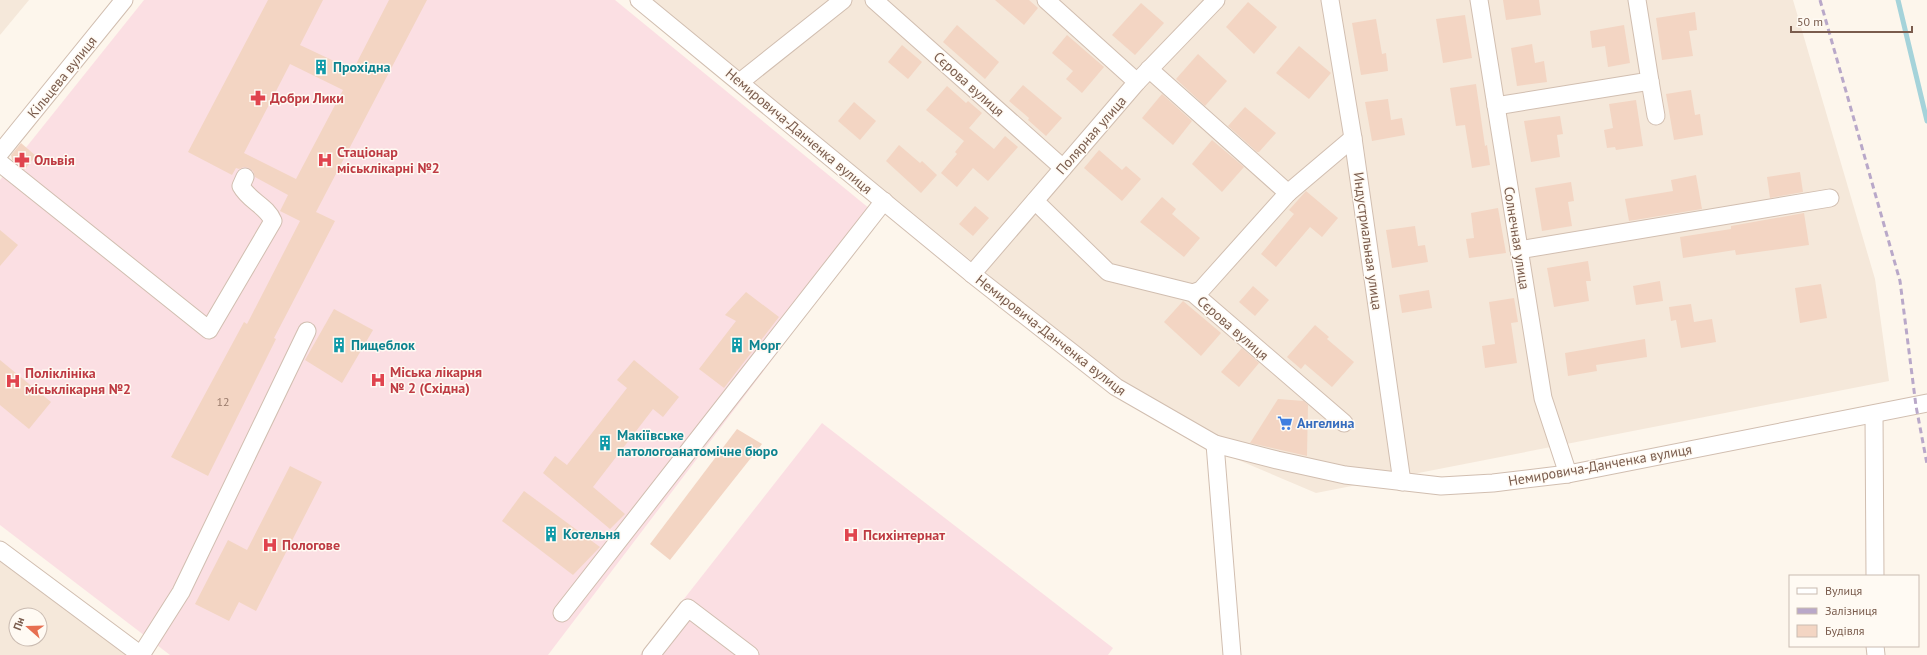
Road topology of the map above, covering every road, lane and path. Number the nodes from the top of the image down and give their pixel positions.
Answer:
1 (124, 0) edge
2 (843, 0) edge
3 (874, 0) edge
4 (1046, 0) edge
5 (1216, 0) edge
6 (1330, 0) edge
7 (1479, 0) edge
8 (1637, 0) edge
9 (648, 3) edge
10 (1149, 69) junction
11 (1650, 81) junction
12 (740, 82) junction
13 (1137, 82) junction
14 (1496, 106) junction
15 (1656, 116) dead end
16 (1353, 138) junction
17 (0, 153) edge
18 (0, 163) edge
19 (1063, 168) junction
20 (245, 177) dead end
21 (1288, 192) junction
22 (1830, 198) dead end
23 (884, 201) junction
24 (1035, 201) junction
25 (1519, 250) junction
26 (972, 274) junction
27 (1193, 293) junction
28 (307, 332) dead end
29 (1927, 403) edge
30 (1874, 414) junction
31 (1344, 423) dead end
32 (1215, 444) junction
33 (1568, 474) junction
34 (1402, 482) junction
35 (0, 550) edge
36 (1875, 575) edge
37 (562, 613) dead end
38 (141, 655) edge
39 (651, 655) edge
40 (750, 655) edge
41 (1232, 655) edge

1 - 17 street, Кільцева вулиця
2 - 12 street
3 - 19 street, Сєрова вулиця
4 - 13 street
5 - 10 street, Полярная улица
6 - 16 street, Индустриальная улица
7 - 14 street, Солнечная улица
8 - 11 street
9 - 12 street, Немировича-Данченка вулиця
10 - 13 street, Полярная улица
10 - 21 street
11 - 14 street
11 - 15 street
12 - 23 street, Немировича-Данченка вулиця
13 - 19 street, Полярная улица
14 - 25 street, Солнечная улица
16 - 21 street
16 - 34 street, Индустриальная улица
18 - 20 street
19 - 24 street, Полярная улица
21 - 27 street
22 - 25 street
23 - 26 street, Немировича-Данченка вулиця
23 - 37 street
24 - 26 street, Полярная улица
24 - 27 street, Сєрова вулиця
25 - 33 street, Солнечная улица
26 - 32 street, Немировича-Данченка вулиця
27 - 31 street, Сєрова вулиця
28 - 38 street
29 - 30 street, Немировича-Данченка вулиця
30 - 33 street, Немировича-Данченка вулиця
30 - 36 street
32 - 34 street, Немировича-Данченка вулиця
32 - 41 street
33 - 34 street, Немировича-Данченка вулиця
35 - 38 street
39 - 40 street

